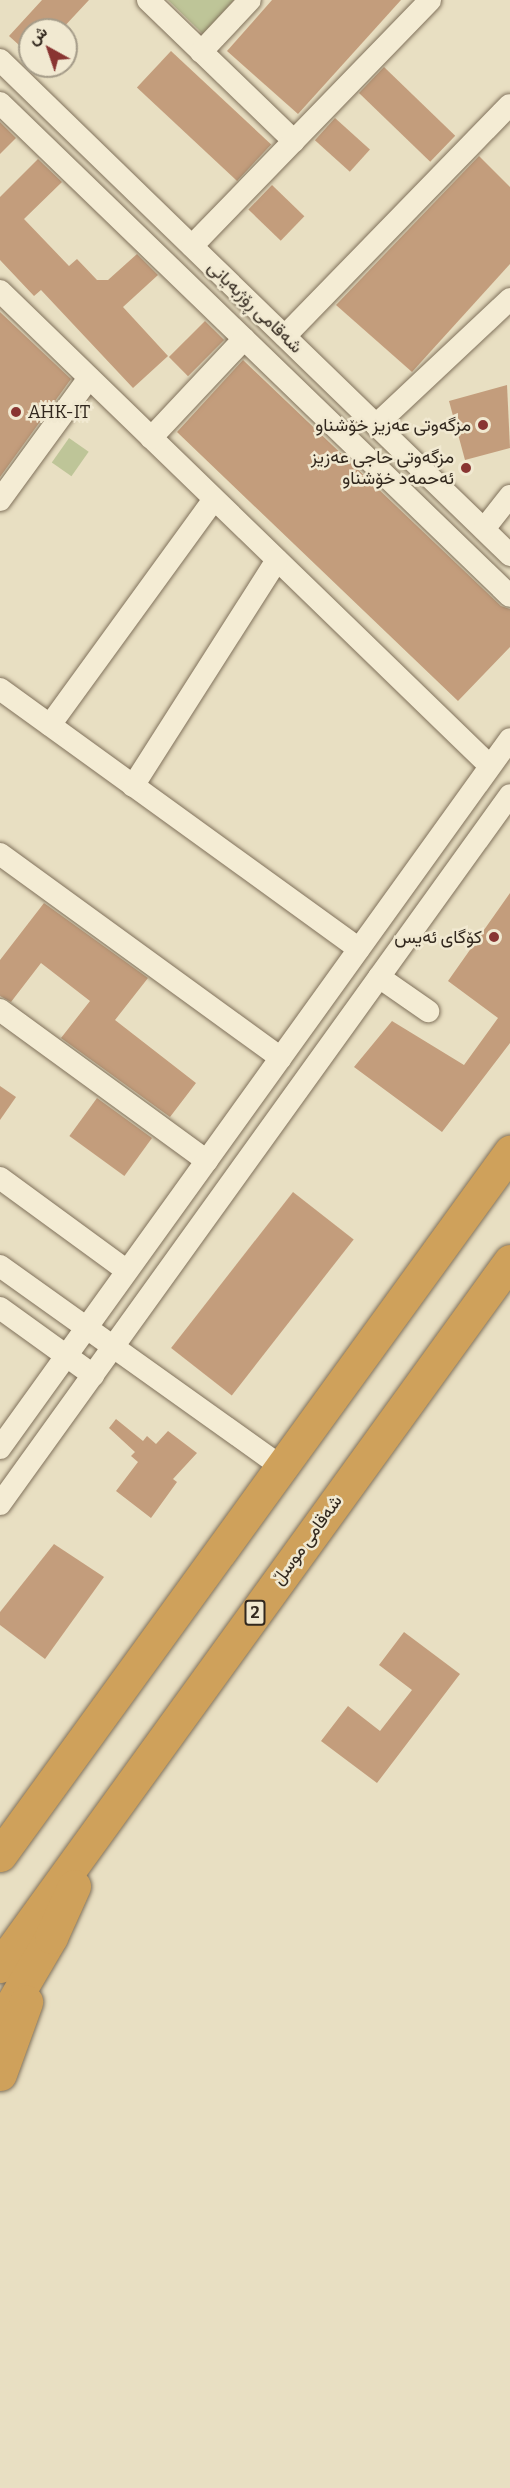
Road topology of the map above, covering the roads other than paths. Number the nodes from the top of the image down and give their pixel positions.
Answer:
1 (148, 0) edge
2 (250, 0) edge
3 (430, 0) edge
4 (201, 52) junction
5 (0, 60) edge
6 (0, 103) edge
7 (510, 105) edge
8 (294, 141) junction
9 (107, 164) junction
10 (86, 186) junction
11 (192, 246) junction
12 (0, 291) edge
13 (510, 299) edge
14 (285, 336) junction
15 (244, 339) junction
16 (89, 378) junction
17 (376, 425) junction
18 (151, 438) junction
19 (510, 496) edge
20 (214, 499) junction
21 (0, 500) edge
22 (484, 529) junction
23 (510, 555) edge
24 (277, 560) junction
25 (510, 596) edge
26 (4, 700) edge
27 (50, 725) junction
28 (510, 738) edge
29 (490, 766) junction
30 (133, 786) junction
31 (510, 795) edge
32 (0, 854) edge
33 (359, 949) junction
34 (379, 977) junction
35 (0, 1010) edge
36 (315, 1010) junction
37 (428, 1011) dead end
38 (342, 1028) junction
39 (281, 1058) junction
40 (510, 1152) edge
41 (207, 1161) junction
42 (0, 1178) edge
43 (510, 1261) edge
44 (0, 1266) edge
45 (127, 1271) junction
46 (0, 1308) edge
47 (87, 1328) junction
48 (113, 1346) junction
49 (67, 1356) junction
50 (93, 1375) junction
51 (0, 1448) edge
52 (282, 1467) junction
53 (0, 1504) edge
54 (84, 1848) junction
55 (0, 1855) edge
56 (51, 1937) junction
57 (0, 1965) edge
58 (0, 2024) edge
59 (0, 2074) edge

1 - 4 street
2 - 4 street
3 - 8 street
4 - 8 street
5 - 9 street, شەقامی ڕۆژبەیانی
6 - 10 street, شەقامی ڕۆژبەیانی
7 - 14 street
8 - 11 street
9 - 10 street
9 - 11 street, شەقامی ڕۆژبەیانی
10 - 15 street, شەقامی ڕۆژبەیانی
11 - 14 street, شەقامی ڕۆژبەیانی
12 - 16 street
13 - 17 street
14 - 17 street, شەقامی ڕۆژبەیانی
15 - 18 street
15 - 25 street, شەقامی ڕۆژبەیانی
16 - 18 street
16 - 21 street
17 - 22 street, شەقامی ڕۆژبەیانی
18 - 20 street
19 - 22 street
20 - 24 street
20 - 27 street
22 - 23 street, شەقامی ڕۆژبەیانی
24 - 29 street
24 - 30 street
26 - 27 street
27 - 30 street
28 - 29 street
29 - 33 street
30 - 33 street
31 - 34 street
32 - 39 street
33 - 36 street
34 - 37 street
34 - 38 street
35 - 41 street
36 - 38 street
36 - 39 street
38 - 48 street
39 - 41 street
40 - 52 highway
41 - 45 street
42 - 45 street
43 - 54 highway, شەقامی موسڵ / 2
44 - 47 street
45 - 47 street
46 - 49 street
47 - 48 street
47 - 49 street
48 - 50 street
48 - 52 street
49 - 50 street
49 - 51 street
50 - 53 street
52 - 55 highway
54 - 56 highway
54 - 57 highway, شەقامی موسڵ / 2
56 - 58 highway
56 - 59 highway

